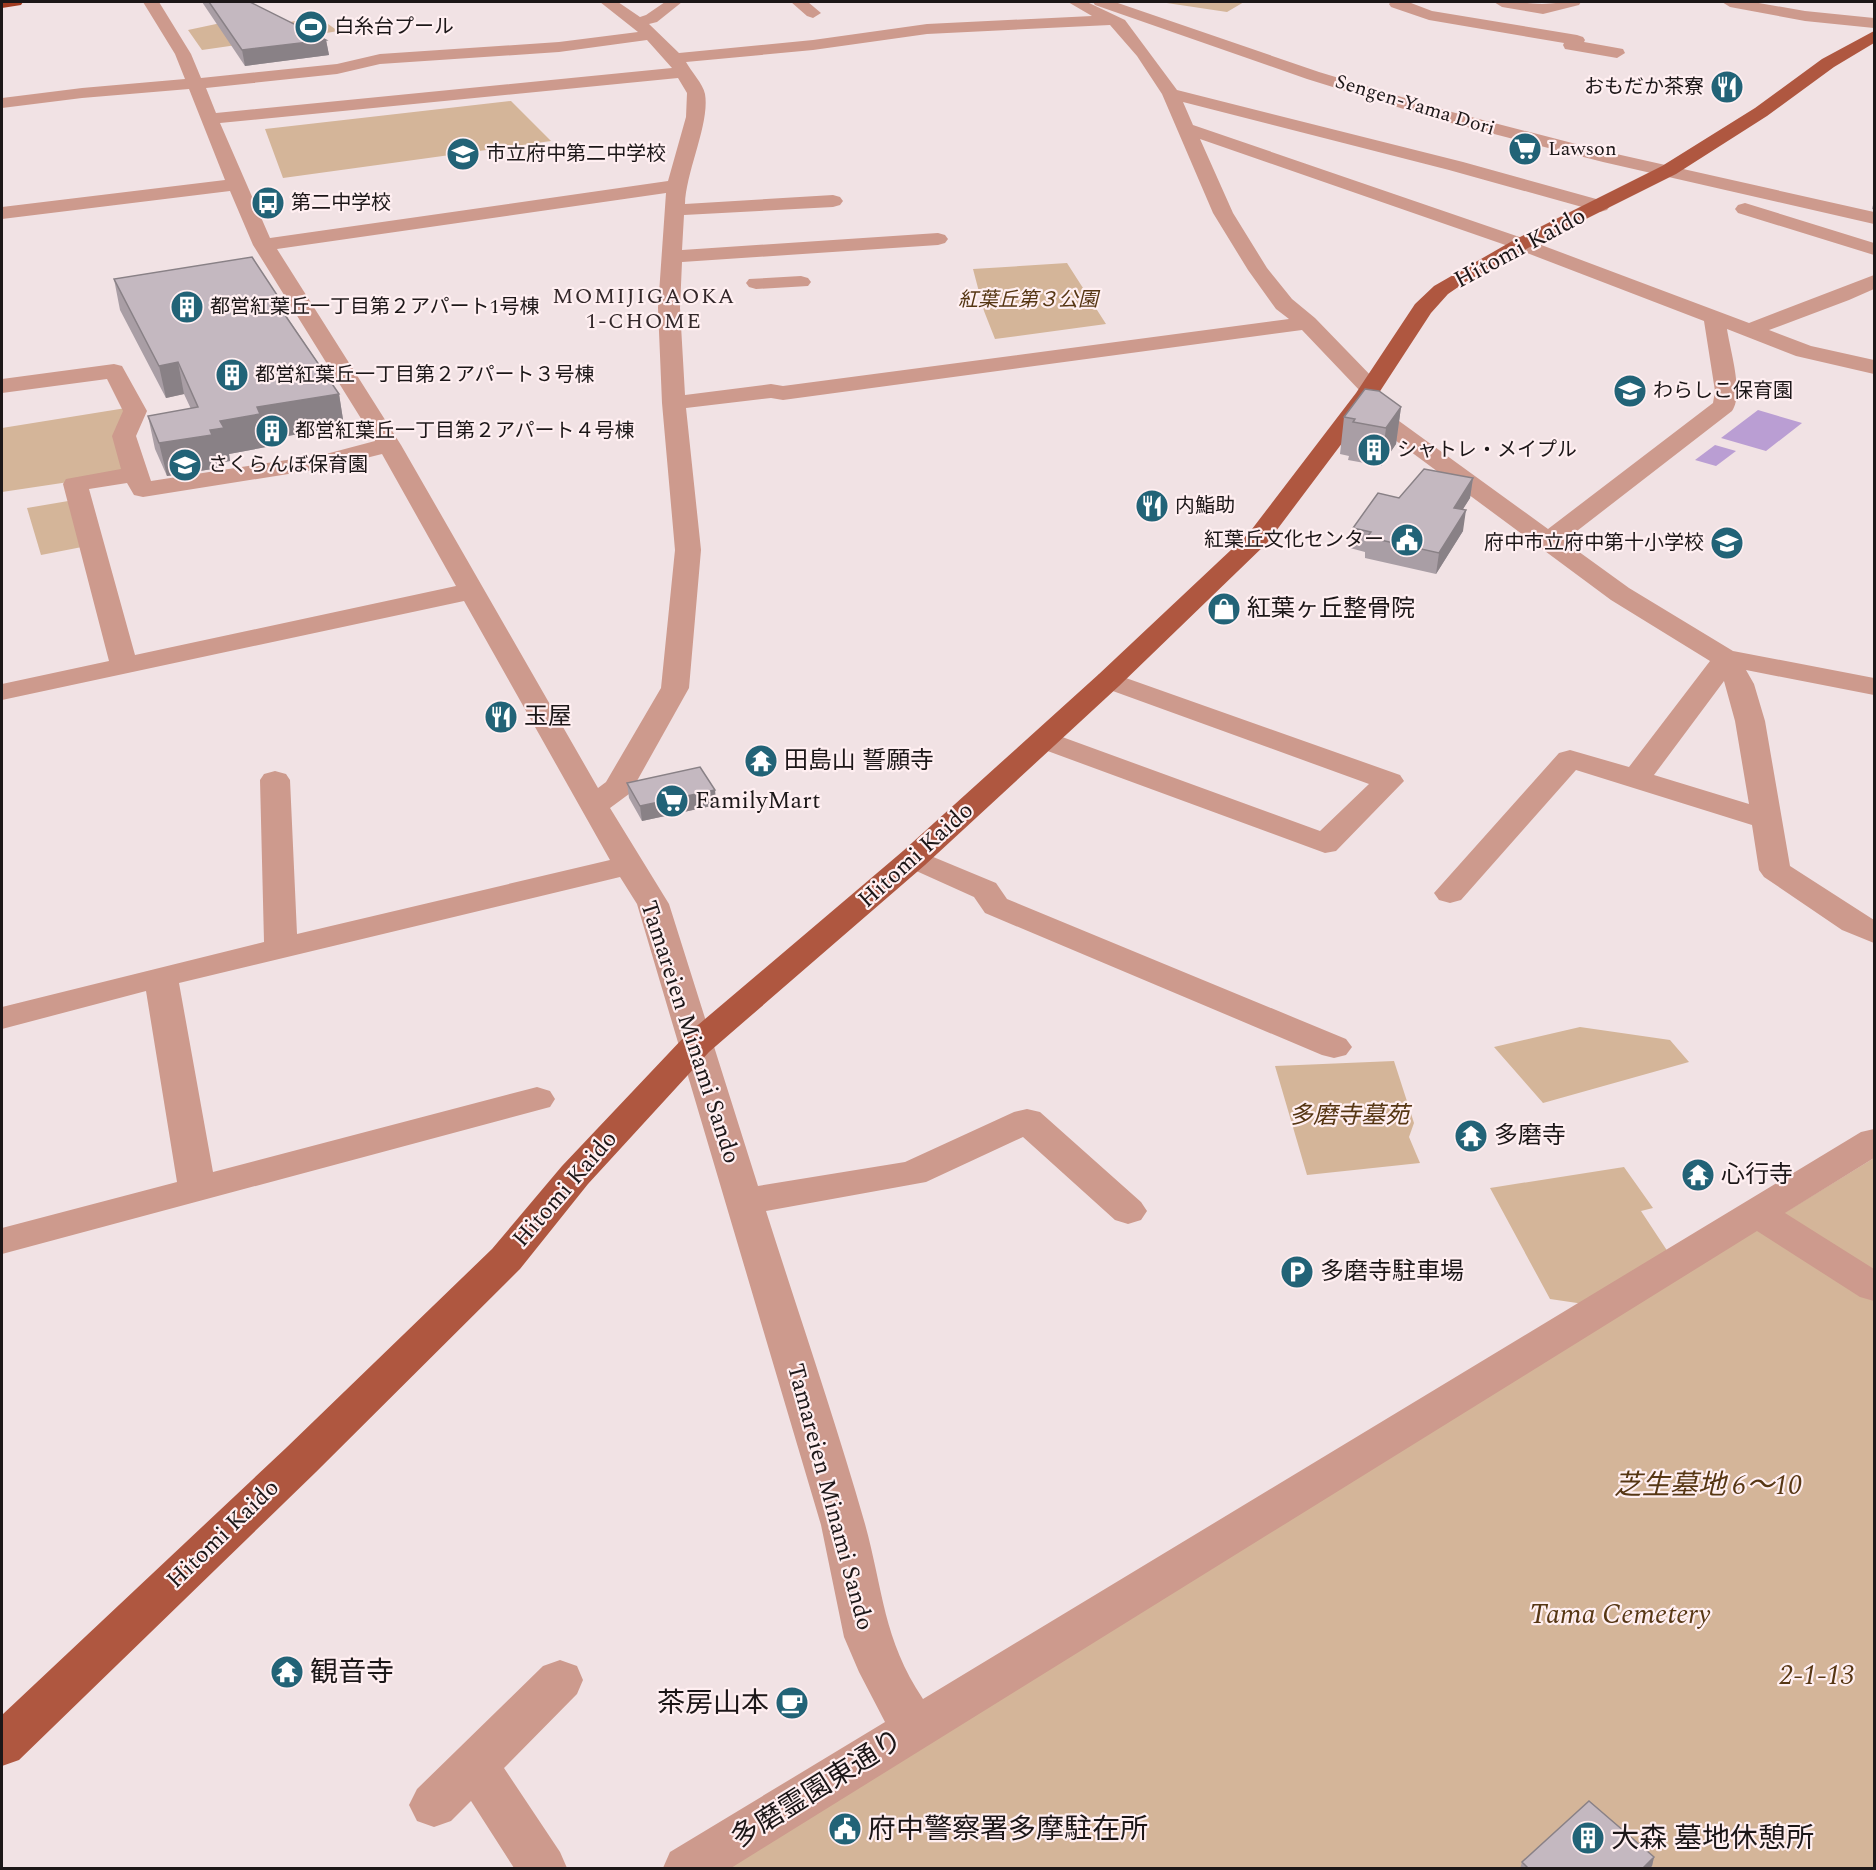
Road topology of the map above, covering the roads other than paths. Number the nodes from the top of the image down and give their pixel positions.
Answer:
1 (15, 2) edge
2 (151, 2) edge
3 (608, 2) edge
4 (675, 2) edge
5 (799, 2) edge
6 (1076, 2) edge
7 (1101, 2) edge
8 (1404, 2) edge
9 (1502, 2) edge
10 (1573, 2) edge
11 (1730, 2) edge
12 (2, 3) edge
13 (813, 13) dead end
14 (1114, 20) junction
15 (1875, 23) edge
16 (644, 28) junction
17 (1875, 36) edge
18 (1617, 52) dead end
19 (679, 65) junction
20 (195, 84) junction
21 (1171, 94) junction
22 (2, 103) edge
23 (209, 119) junction
24 (1185, 129) junction
25 (1669, 170) junction
26 (236, 185) junction
27 (676, 186) junction
28 (1750, 189) junction
29 (833, 201) dead end
30 (1600, 206) junction
31 (675, 210) junction
32 (2, 213) edge
33 (1875, 218) edge
34 (938, 239) dead end
35 (1521, 244) junction
36 (263, 245) junction
37 (777, 249) junction
38 (1875, 249) edge
39 (672, 257) junction
40 (1875, 280) edge
41 (801, 282) dead end
42 (779, 283) junction
43 (756, 284) dead end
44 (1714, 317) junction
45 (1306, 323) junction
46 (1751, 329) junction
47 (1875, 367) edge
48 (2, 386) edge
49 (1364, 397) junction
50 (674, 403) junction
51 (389, 446) junction
52 (135, 474) junction
53 (1548, 540) junction
54 (472, 591) junction
55 (1726, 659) junction
56 (124, 666) junction
57 (1109, 680) junction
58 (1875, 686) edge
59 (2, 692) edge
60 (1044, 740) junction
61 (1636, 778) junction
62 (275, 780) dead end
63 (593, 806) junction
64 (1766, 819) junction
65 (914, 858) junction
66 (630, 865) junction
67 (1450, 893) dead end
68 (1875, 933) edge
69 (281, 948) junction
70 (160, 976) junction
71 (2, 1018) edge
72 (697, 1044) junction
73 (1334, 1047) dead end
74 (537, 1099) dead end
75 (1875, 1141) edge
76 (197, 1190) junction
77 (744, 1202) junction
78 (1128, 1211) dead end
79 (1757, 1213) junction
80 (2, 1241) edge
81 (1875, 1287) edge
82 (560, 1680) dead end
83 (916, 1728) junction
84 (2, 1745) edge
85 (475, 1765) junction
86 (434, 1805) dead end
87 (542, 1869) edge
88 (688, 1869) edge

1 - 12 highway
2 - 20 street, Tamareien Minami Sando
3 - 16 street
4 - 16 street
5 - 13 street
6 - 14 street
7 - 25 street, Sengen-Yama Dori
8 - 18 street
9 - 10 street
11 - 15 street
14 - 19 street
14 - 21 street
16 - 19 street
16 - 20 street
17 - 25 main road, Hitomi Kaido
19 - 23 street
19 - 27 street
20 - 22 street
20 - 23 street, Tamareien Minami Sando
21 - 24 street
21 - 30 street
23 - 26 street, Tamareien Minami Sando
24 - 35 street
24 - 45 street
25 - 28 street, Sengen-Yama Dori
25 - 30 main road, Hitomi Kaido
26 - 32 street
26 - 36 street, Tamareien Minami Sando
27 - 31 street
27 - 36 street
28 - 33 street, Sengen-Yama Dori
28 - 38 street
29 - 31 street
30 - 35 main road, Hitomi Kaido
31 - 39 street
34 - 37 street
35 - 44 street
35 - 49 main road, Hitomi Kaido
36 - 51 street, Tamareien Minami Sando
37 - 39 street
37 - 42 street
39 - 50 street
40 - 46 street
41 - 42 street
42 - 43 street
44 - 46 street
44 - 53 street
45 - 49 street
45 - 50 street
46 - 47 street
48 - 52 street
49 - 53 street
49 - 57 main road, Hitomi Kaido
50 - 63 street
51 - 52 street
51 - 54 street, Tamareien Minami Sando
52 - 56 street
53 - 55 street
54 - 56 street
54 - 63 street, Tamareien Minami Sando
55 - 58 street
55 - 61 street
55 - 64 street
56 - 59 street
57 - 60 main road, Hitomi Kaido
57 - 60 street
60 - 65 main road, Hitomi Kaido
61 - 64 street
61 - 67 street
62 - 69 street
63 - 66 street, Tamareien Minami Sando
64 - 68 street
65 - 72 main road, Hitomi Kaido
65 - 73 street
66 - 69 street
66 - 72 street, Tamareien Minami Sando
69 - 70 street
70 - 71 street
70 - 76 street
72 - 77 street, Tamareien Minami Sando
72 - 84 main road, Hitomi Kaido
74 - 76 street
75 - 79 street, 多磨霊園東通り
76 - 80 street
77 - 78 street
77 - 83 street, Tamareien Minami Sando
79 - 81 street
79 - 83 street, 多磨霊園東通り
82 - 85 street
83 - 88 street, 多磨霊園東通り
85 - 86 street
85 - 87 street

